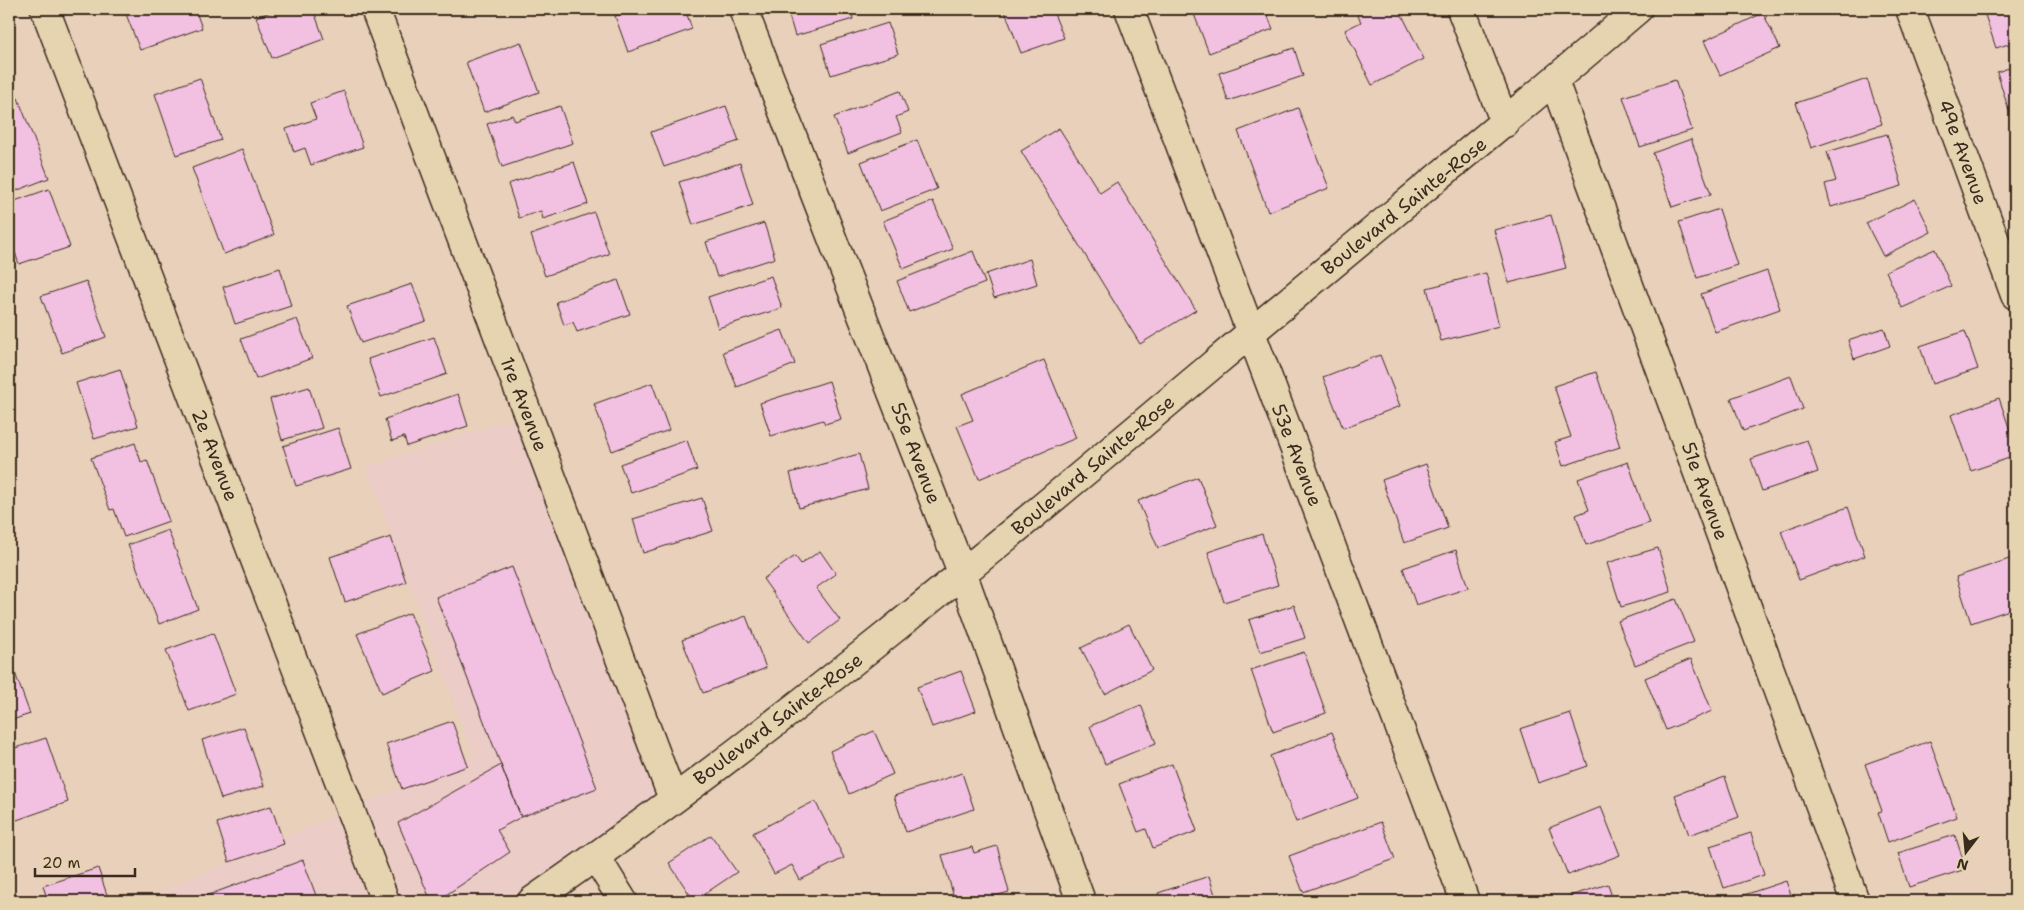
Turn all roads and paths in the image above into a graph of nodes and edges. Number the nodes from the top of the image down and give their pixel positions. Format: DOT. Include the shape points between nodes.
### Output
graph roads {
  1 [pos="45,9"];
  2 [pos="375,9"];
  3 [pos="743,9"];
  4 [pos="1129,9"];
  5 [pos="1461,9"];
  6 [pos="1638,9"];
  7 [pos="1910,9"];
  8 [pos="1554,81"];
  9 [pos="1505,123"];
  10 [pos="2010,264"];
  11 [pos="2015,295"];
  12 [pos="1251,332"];
  13 [pos="963,575"];
  14 [pos="673,799"];
  15 [pos="596,857"];
  16 [pos="385,901"];
  17 [pos="532,901"];
  18 [pos="623,901"];
  19 [pos="1081,901"];
  20 [pos="1465,901"];
  21 [pos="1855,901"];
  1 -- 16 [label="street, 2e Avenue"];
  2 -- 14 [label="street, 1re Avenue"];
  3 -- 13 [label="street, 55e Avenue"];
  4 -- 12 [label="street, 53e Avenue"];
  5 -- 9 [label="street"];
  6 -- 8 [label="street, Boulevard Sainte-Rose"];
  7 -- 10 [label="street, 49e Avenue"];
  8 -- 9 [label="street, Boulevard Sainte-Rose"];
  8 -- 21 [label="street, 51e Avenue"];
  9 -- 12 [label="street, Boulevard Sainte-Rose"];
  10 -- 11 [label="street, 49e Avenue"];
  12 -- 13 [label="street, Boulevard Sainte-Rose"];
  12 -- 20 [label="street, 53e Avenue"];
  13 -- 14 [label="street, Boulevard Sainte-Rose" via="810,697"];
  13 -- 19 [label="street, 55e Avenue"];
  14 -- 15 [label="street, Boulevard Sainte-Rose"];
  15 -- 17 [label="street, Boulevard Sainte-Rose"];
  15 -- 18 [label="street"];
}
